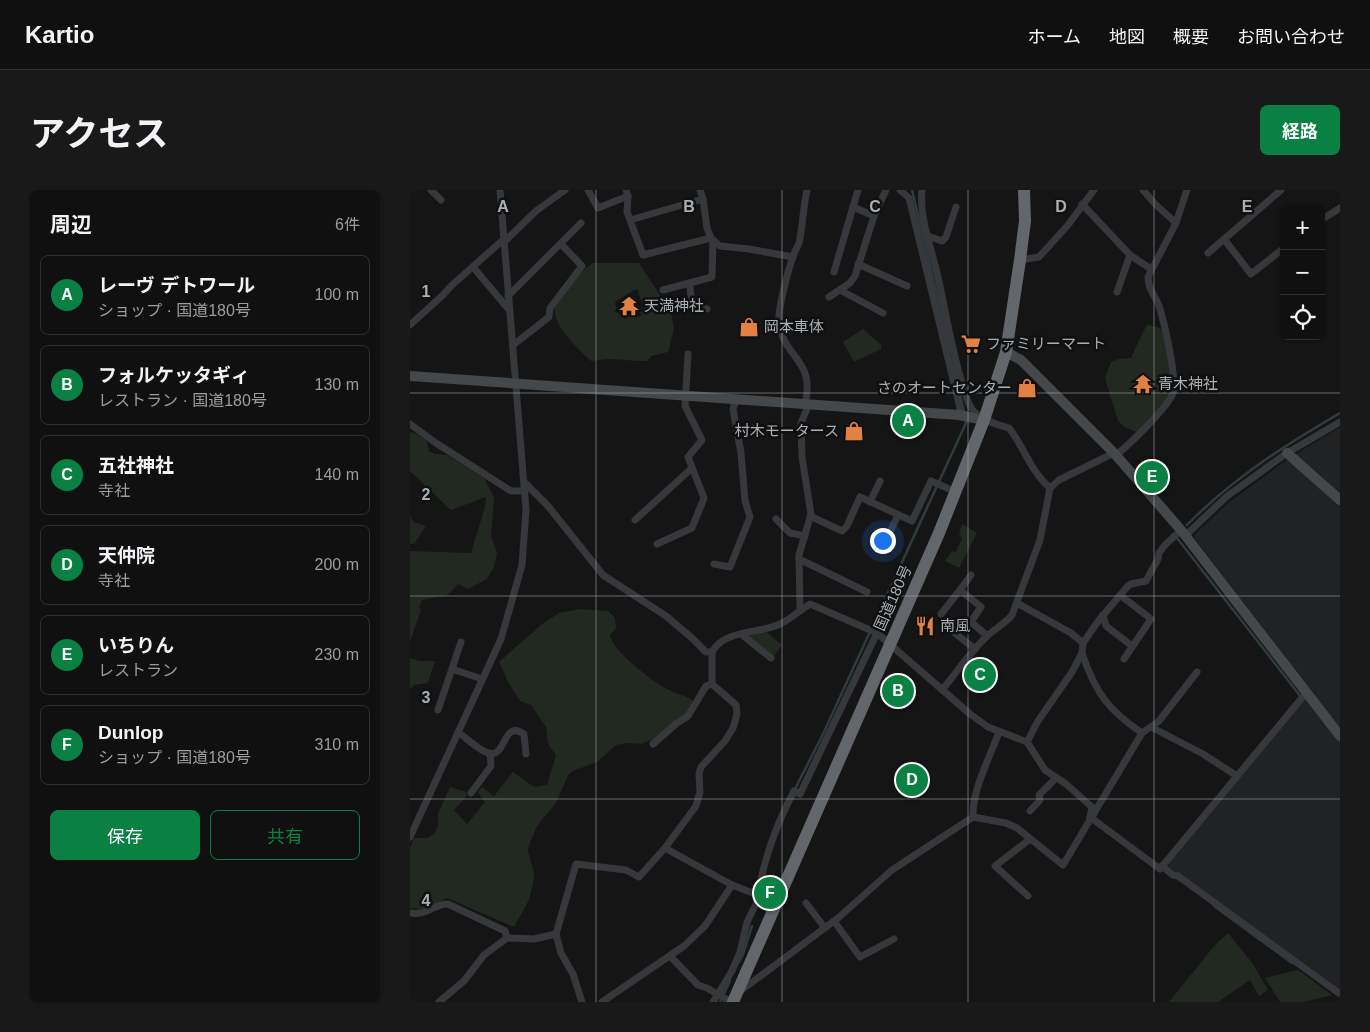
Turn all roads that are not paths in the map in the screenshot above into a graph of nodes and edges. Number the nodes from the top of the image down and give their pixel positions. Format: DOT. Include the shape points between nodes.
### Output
graph roads {
  1 [pos="431,190"];
  2 [pos="500,190"];
  3 [pos="565,190"];
  4 [pos="588,190"];
  5 [pos="700,190"];
  6 [pos="806,190"];
  7 [pos="858,190"];
  8 [pos="886,190"];
  9 [pos="900,190"];
  10 [pos="922,190"];
  11 [pos="1024,190"];
  12 [pos="1094,190"];
  13 [pos="1143,190"];
  14 [pos="1187,190"];
  15 [pos="1281,190"];
  16 [pos="627,193"];
  17 [pos="703,198"];
  18 [pos="441,200"];
  19 [pos="1082,204"];
  20 [pos="853,207"];
  21 [pos="956,207"];
  22 [pos="1340,208"];
  23 [pos="874,216"];
  24 [pos="1325,217"];
  25 [pos="630,220"];
  26 [pos="581,223"];
  27 [pos="1176,223"];
  28 [pos="928,236"];
  29 [pos="1224,239"];
  30 [pos="504,240"];
  31 [pos="712,240"];
  32 [pos="561,244"];
  33 [pos="925,245"];
  34 [pos="1281,250"];
  35 [pos="1208,253"];
  36 [pos="1130,255"];
  37 [pos="793,258"];
  38 [pos="1020,260"];
  39 [pos="858,264"];
  40 [pos="473,267"];
  41 [pos="1151,269"];
  42 [pos="834,272"];
  43 [pos="690,283"];
  44 [pos="907,286"];
  45 [pos="663,290"];
  46 [pos="840,290"];
  47 [pos="1117,292"];
  48 [pos="508,296"];
  49 [pos="829,297"];
  50 [pos="707,309"];
  51 [pos="510,311"];
  52 [pos="883,313"];
  53 [pos="943,321"];
  54 [pos="410,325"];
  55 [pos="512,344"];
  56 [pos="1006,352"];
  57 [pos="688,354"];
  58 [pos="410,376"];
  59 [pos="516,384"];
  60 [pos="685,396"];
  61 [pos="736,400"];
  62 [pos="807,404"];
  63 [pos="964,416"];
  64 [pos="984,420"];
  65 [pos="1340,422"];
  66 [pos="410,424"];
  67 [pos="1287,453"];
  68 [pos="1115,454"];
  69 [pos="692,468"];
  70 [pos="880,481"];
  71 [pos="524,482"];
  72 [pos="1050,488"];
  73 [pos="525,491"];
  74 [pos="956,492"];
  75 [pos="1340,500"];
  76 [pos="870,502"];
  77 [pos="898,515"];
  78 [pos="810,516"];
  79 [pos="776,519"];
  80 [pos="635,520"];
  81 [pos="1183,533"];
  82 [pos="805,536"];
  83 [pos="888,536"];
  84 [pos="657,544"];
  85 [pos="798,559"];
  86 [pos="714,564"];
  87 [pos="971,575"];
  88 [pos="960,590"];
  89 [pos="867,592"];
  90 [pos="1120,595"];
  91 [pos="1017,602"];
  92 [pos="800,611"];
  93 [pos="941,614"];
  94 [pos="1103,615"];
  95 [pos="951,630"];
  96 [pos="877,633"];
  97 [pos="741,634"];
  98 [pos="986,637"];
  99 [pos="461,642"];
  100 [pos="1083,643"];
  101 [pos="891,644"];
  102 [pos="1132,646"];
  103 [pos="975,649"];
  104 [pos="712,652"];
  105 [pos="1082,653"];
  106 [pos="771,658"];
  107 [pos="1124,659"];
  108 [pos="452,669"];
  109 [pos="1197,672"];
  110 [pos="482,680"];
  111 [pos="712,684"];
  112 [pos="942,690"];
  113 [pos="1306,693"];
  114 [pos="438,710"];
  115 [pos="1151,727"];
  116 [pos="458,732"];
  117 [pos="999,732"];
  118 [pos="1142,733"];
  119 [pos="1340,736"];
  120 [pos="1026,742"];
  121 [pos="653,744"];
  122 [pos="490,753"];
  123 [pos="526,754"];
  124 [pos="1235,775"];
  125 [pos="1056,778"];
  126 [pos="471,793"];
  127 [pos="1030,811"];
  128 [pos="973,817"];
  129 [pos="1090,817"];
  130 [pos="410,837"];
  131 [pos="1030,838"];
  132 [pos="665,848"];
  133 [pos="1162,866"];
  134 [pos="732,885"];
  135 [pos="1028,896"];
  136 [pos="758,898"];
  137 [pos="806,903"];
  138 [pos="772,911"];
  139 [pos="410,913"];
  140 [pos="834,921"];
  141 [pos="825,928"];
  142 [pos="556,934"];
  143 [pos="507,938"];
  144 [pos="894,939"];
  145 [pos="670,956"];
  146 [pos="1340,994"];
  147 [pos="727,998"];
  148 [pos="439,1002"];
  149 [pos="582,1002"];
  150 [pos="602,1002"];
  151 [pos="713,1002"];
  1 -- 18 [label="street"];
  2 -- 30 [label="street"];
  3 -- 30 [label="street"];
  4 -- 16 [label="street" via="598,208"];
  5 -- 17 [label="street"];
  6 -- 37 [label="street"];
  7 -- 20 [label="street"];
  8 -- 23 [label="street"];
  9 -- 33 [label="street" via="909,198"];
  10 -- 28 [label="street"];
  11 -- 38 [label="highway, 国道180号" via="1025,221"];
  12 -- 19 [label="street"];
  13 -- 27 [label="street"];
  14 -- 27 [label="street"];
  15 -- 29 [label="street"];
  16 -- 25 [label="street"];
  17 -- 25 [label="street"];
  17 -- 31 [label="street"];
  19 -- 36 [label="street"];
  19 -- 38 [label="street" via="1039,257"];
  20 -- 23 [label="street"];
  20 -- 42 [label="street"];
  21 -- 28 [label="street" via="946,237 942,241"];
  22 -- 24 [label="street"];
  23 -- 39 [label="street"];
  25 -- 31 [label="street" via="643,255"];
  26 -- 32 [label="street"];
  27 -- 41 [label="street"];
  28 -- 33 [label="street"];
  29 -- 34 [label="street" via="1251,274"];
  29 -- 35 [label="street"];
  30 -- 40 [label="street"];
  30 -- 48 [label="street"];
  31 -- 37 [label="street" via="720,246"];
  31 -- 43 [label="street" via="712,276"];
  32 -- 48 [label="street"];
  32 -- 55 [label="street" via="582,266 550,308 549,317"];
  33 -- 53 [label="street"];
  36 -- 41 [label="street"];
  36 -- 47 [label="street"];
  37 -- 62 [label="street" via="779,324 785,341 805,369"];
  38 -- 56 [label="highway, 国道180号"];
  39 -- 44 [label="street"];
  39 -- 46 [label="street" via="855,276"];
  40 -- 51 [label="street"];
  40 -- 54 [label="street"];
  41 -- 68 [label="street" via="1148,285 1160,307 1174,377 1173,394 1127,446"];
  43 -- 45 [label="street"];
  43 -- 50 [label="street" via="690,297 698,306"];
  46 -- 49 [label="street"];
  46 -- 52 [label="street"];
  48 -- 51 [label="street"];
  51 -- 55 [label="street"];
  53 -- 63 [label="street"];
  53 -- 64 [label="street" via="967,397 972,409"];
  55 -- 59 [label="street"];
  56 -- 64 [label="highway, 国道180号"];
  56 -- 68 [label="street" via="1021,360"];
  57 -- 60 [label="street"];
  58 -- 59 [label="street"];
  59 -- 60 [label="street"];
  59 -- 71 [label="street"];
  60 -- 61 [label="street"];
  60 -- 69 [label="street" via="685,406 702,440 688,457"];
  61 -- 62 [label="street"];
  61 -- 86 [label="street" via="733,409 750,517 730,567"];
  62 -- 63 [label="street"];
  62 -- 78 [label="street" via="801,423"];
  63 -- 64 [label="street"];
  64 -- 72 [label="street" via="1009,428 1026,458"];
  64 -- 74 [label="highway, 国道180号"];
  65 -- 67 [label="street"];
  66 -- 73 [label="street" via="511,491"];
  67 -- 75 [label="street"];
  67 -- 81 [label="street" via="1226,496"];
  68 -- 72 [label="street" via="1059,480"];
  68 -- 81 [label="street"];
  69 -- 80 [label="street"];
  69 -- 84 [label="street" via="704,498 692,528"];
  70 -- 76 [label="street"];
  71 -- 73 [label="street"];
  71 -- 104 [label="street" via="548,506 603,575 666,616 706,652"];
  72 -- 91 [label="street" via="1040,540"];
  73 -- 110 [label="street" via="526,526 520,575 501,639"];
  74 -- 77 [label="street" via="931,481 912,521"];
  74 -- 101 [label="highway, 国道180号"];
  76 -- 77 [label="street"];
  76 -- 78 [label="street" via="860,497 842,531"];
  77 -- 83 [label="street"];
  78 -- 82 [label="street"];
  79 -- 82 [label="street" via="790,533"];
  81 -- 90 [label="street" via="1165,545 1146,581 1131,584"];
  81 -- 113 [label="street"];
  82 -- 85 [label="street"];
  85 -- 89 [label="street"];
  85 -- 92 [label="street"];
  87 -- 88 [label="street"];
  88 -- 93 [label="street"];
  88 -- 98 [label="street" via="982,607 971,622"];
  90 -- 94 [label="street"];
  90 -- 102 [label="street" via="1151,619"];
  91 -- 98 [label="street" via="1006,623"];
  91 -- 100 [label="street"];
  92 -- 96 [label="street" via="810,604"];
  92 -- 97 [label="street" via="780,624"];
  94 -- 100 [label="street"];
  94 -- 102 [label="street" via="1106,626"];
  95 -- 103 [label="street"];
  96 -- 101 [label="street"];
  96 -- 136 [label="street" via="800,794 794,791 784,810 766,857"];
  97 -- 104 [label="street" via="725,639"];
  97 -- 106 [label="street"];
  98 -- 103 [label="street"];
  99 -- 108 [label="street"];
  100 -- 105 [label="street"];
  101 -- 112 [label="street"];
  101 -- 138 [label="highway, 国道180号"];
  102 -- 107 [label="street"];
  103 -- 112 [label="street"];
  104 -- 111 [label="street"];
  105 -- 118 [label="street" via="1089,674 1103,698 1124,721"];
  105 -- 120 [label="street"];
  108 -- 110 [label="street"];
  108 -- 114 [label="street"];
  109 -- 115 [label="street"];
  110 -- 116 [label="street"];
  111 -- 121 [label="street" via="706,686 688,716"];
  111 -- 132 [label="street" via="736,705 735,721 730,734 701,766 698,802"];
  112 -- 117 [label="street" via="970,714"];
  113 -- 119 [label="street"];
  113 -- 124 [label="street"];
  115 -- 118 [label="street"];
  115 -- 124 [label="street"];
  116 -- 122 [label="street"];
  116 -- 130 [label="street"];
  117 -- 120 [label="street"];
  117 -- 128 [label="street" via="980,783"];
  118 -- 129 [label="street"];
  120 -- 125 [label="street" via="1044,770"];
  122 -- 123 [label="street" via="499,752 508,733 514,731 524,734"];
  122 -- 126 [label="street" via="491,766"];
  124 -- 133 [label="street"];
  125 -- 127 [label="street" via="1039,795 1040,800"];
  125 -- 129 [label="street" via="1092,807"];
  128 -- 131 [label="street" via="1006,823"];
  128 -- 140 [label="street" via="892,870"];
  129 -- 131 [label="street" via="1063,865"];
  129 -- 133 [label="street" via="1160,869"];
  131 -- 135 [label="street" via="995,866"];
  132 -- 134 [label="street"];
  132 -- 142 [label="street" via="639,877 626,870 576,864"];
  133 -- 146 [label="street"];
  134 -- 136 [label="street"];
  134 -- 145 [label="street" via="705,926"];
  136 -- 138 [label="street"];
  136 -- 147 [label="street" via="747,922"];
  137 -- 141 [label="street"];
  138 -- 147 [label="highway, 国道180号"];
  139 -- 143 [label="street" via="423,914 448,904 505,931"];
  140 -- 141 [label="street"];
  140 -- 144 [label="street" via="860,957"];
  141 -- 147 [label="street"];
  142 -- 143 [label="street" via="534,939"];
  142 -- 149 [label="street"];
  143 -- 148 [label="street" via="484,955 464,981"];
  145 -- 147 [label="street" via="698,985"];
  145 -- 150 [label="street"];
  147 -- 151 [label="street"];
}
